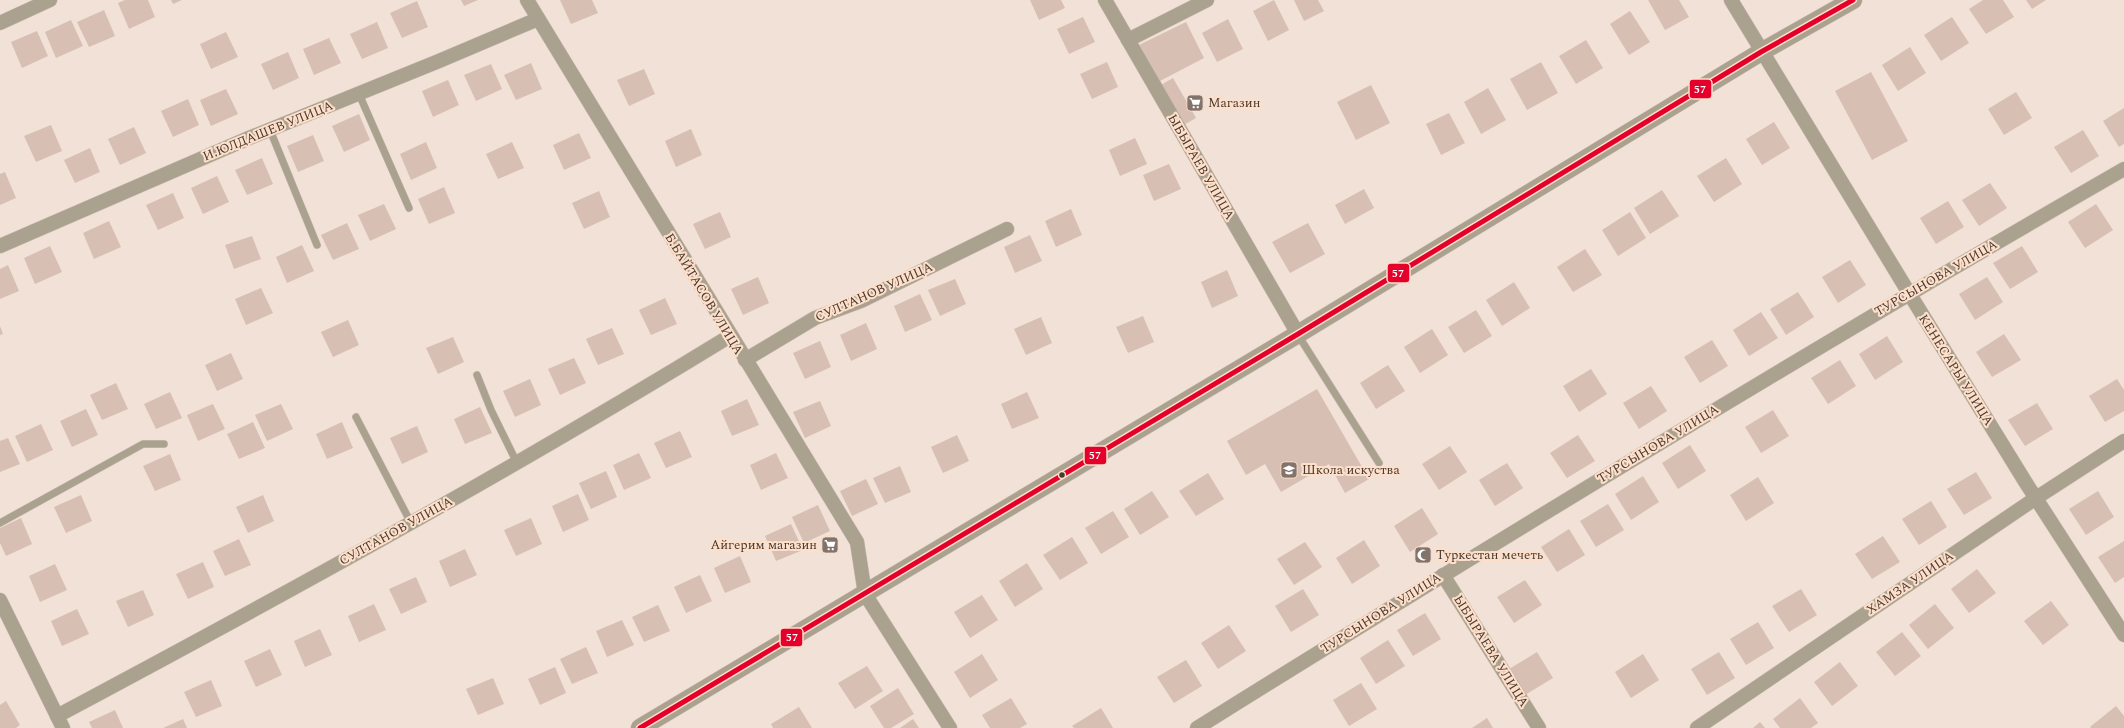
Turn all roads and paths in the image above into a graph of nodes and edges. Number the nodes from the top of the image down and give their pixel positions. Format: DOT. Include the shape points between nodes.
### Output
graph roads {
  1 [pos="50,0"];
  2 [pos="527,0"];
  3 [pos="1105,0"];
  4 [pos="1207,0"];
  5 [pos="1731,0"];
  6 [pos="1853,0"];
  7 [pos="538,19"];
  8 [pos="0,23"];
  9 [pos="1128,40"];
  10 [pos="1761,52"];
  11 [pos="359,94"];
  12 [pos="270,130"];
  13 [pos="2124,169"];
  14 [pos="408,208"];
  15 [pos="1007,229"];
  16 [pos="317,245"];
  17 [pos="0,246"];
  18 [pos="1909,293"];
  19 [pos="1298,334"];
  20 [pos="730,336"];
  21 [pos="745,360"];
  22 [pos="477,375"];
  23 [pos="356,417"];
  24 [pos="2124,440"];
  25 [pos="164,444"];
  26 [pos="517,463"];
  27 [pos="1379,464"];
  28 [pos="2036,498"];
  29 [pos="0,523"];
  30 [pos="411,523"];
  31 [pos="1443,574"];
  32 [pos="865,594"];
  33 [pos="0,600"];
  34 [pos="2124,635"];
  35 [pos="60,722"];
  36 [pos="640,728"];
  37 [pos="950,728"];
  38 [pos="1197,728"];
  39 [pos="1538,728"];
  40 [pos="1697,728"];
  1 -- 8 [label="street"];
  2 -- 7 [label="street, Б.БАЙТАСОВ УЛИЦА"];
  3 -- 9 [label="street, ЫБЫРАЕВ УЛИЦА"];
  4 -- 9 [label="street"];
  5 -- 10 [label="street, КЕНЕСАРЫ УЛИЦА"];
  6 -- 10 [label="street"];
  7 -- 11 [label="street, И.ЮЛДАШЕВ УЛИЦА"];
  7 -- 20 [label="street, Б.БАЙТАСОВ УЛИЦА"];
  9 -- 19 [label="street, ЫБЫРАЕВ УЛИЦА"];
  10 -- 18 [label="street, КЕНЕСАРЫ УЛИЦА"];
  10 -- 19 [label="street"];
  11 -- 12 [label="street, И.ЮЛДАШЕВ УЛИЦА"];
  11 -- 14 [label="lane"];
  12 -- 16 [label="lane"];
  12 -- 17 [label="street, И.ЮЛДАШЕВ УЛИЦА"];
  13 -- 18 [label="street, ТУРСЫНОВА УЛИЦА"];
  15 -- 21 [label="street, СУЛТАНОВ УЛИЦА" via="861,301 815,318"];
  18 -- 28 [label="street, КЕНЕСАРЫ УЛИЦА"];
  18 -- 31 [label="street, ТУРСЫНОВА УЛИЦА"];
  19 -- 27 [label="lane"];
  19 -- 32 [label="street"];
  20 -- 21 [label="street, Б.БАЙТАСОВ УЛИЦА"];
  20 -- 26 [label="street, СУЛТАНОВ УЛИЦА"];
  21 -- 32 [label="street, Б.БАЙТАСОВ УЛИЦА" via="857,542"];
  22 -- 26 [label="lane"];
  23 -- 30 [label="lane"];
  24 -- 28 [label="street, ХАМЗА УЛИЦА"];
  25 -- 29 [label="lane" via="143,444"];
  26 -- 30 [label="street, СУЛТАНОВ УЛИЦА"];
  28 -- 34 [label="street, КЕНЕСАРЫ УЛИЦА"];
  28 -- 40 [label="street, ХАМЗА УЛИЦА"];
  30 -- 35 [label="street, СУЛТАНОВ УЛИЦА"];
  31 -- 38 [label="street, ТУРСЫНОВА УЛИЦА"];
  31 -- 39 [label="street, ЫБЫРАЕВА УЛИЦА"];
  32 -- 36 [label="street"];
  32 -- 37 [label="street"];
  33 -- 35 [label="street"];
}
